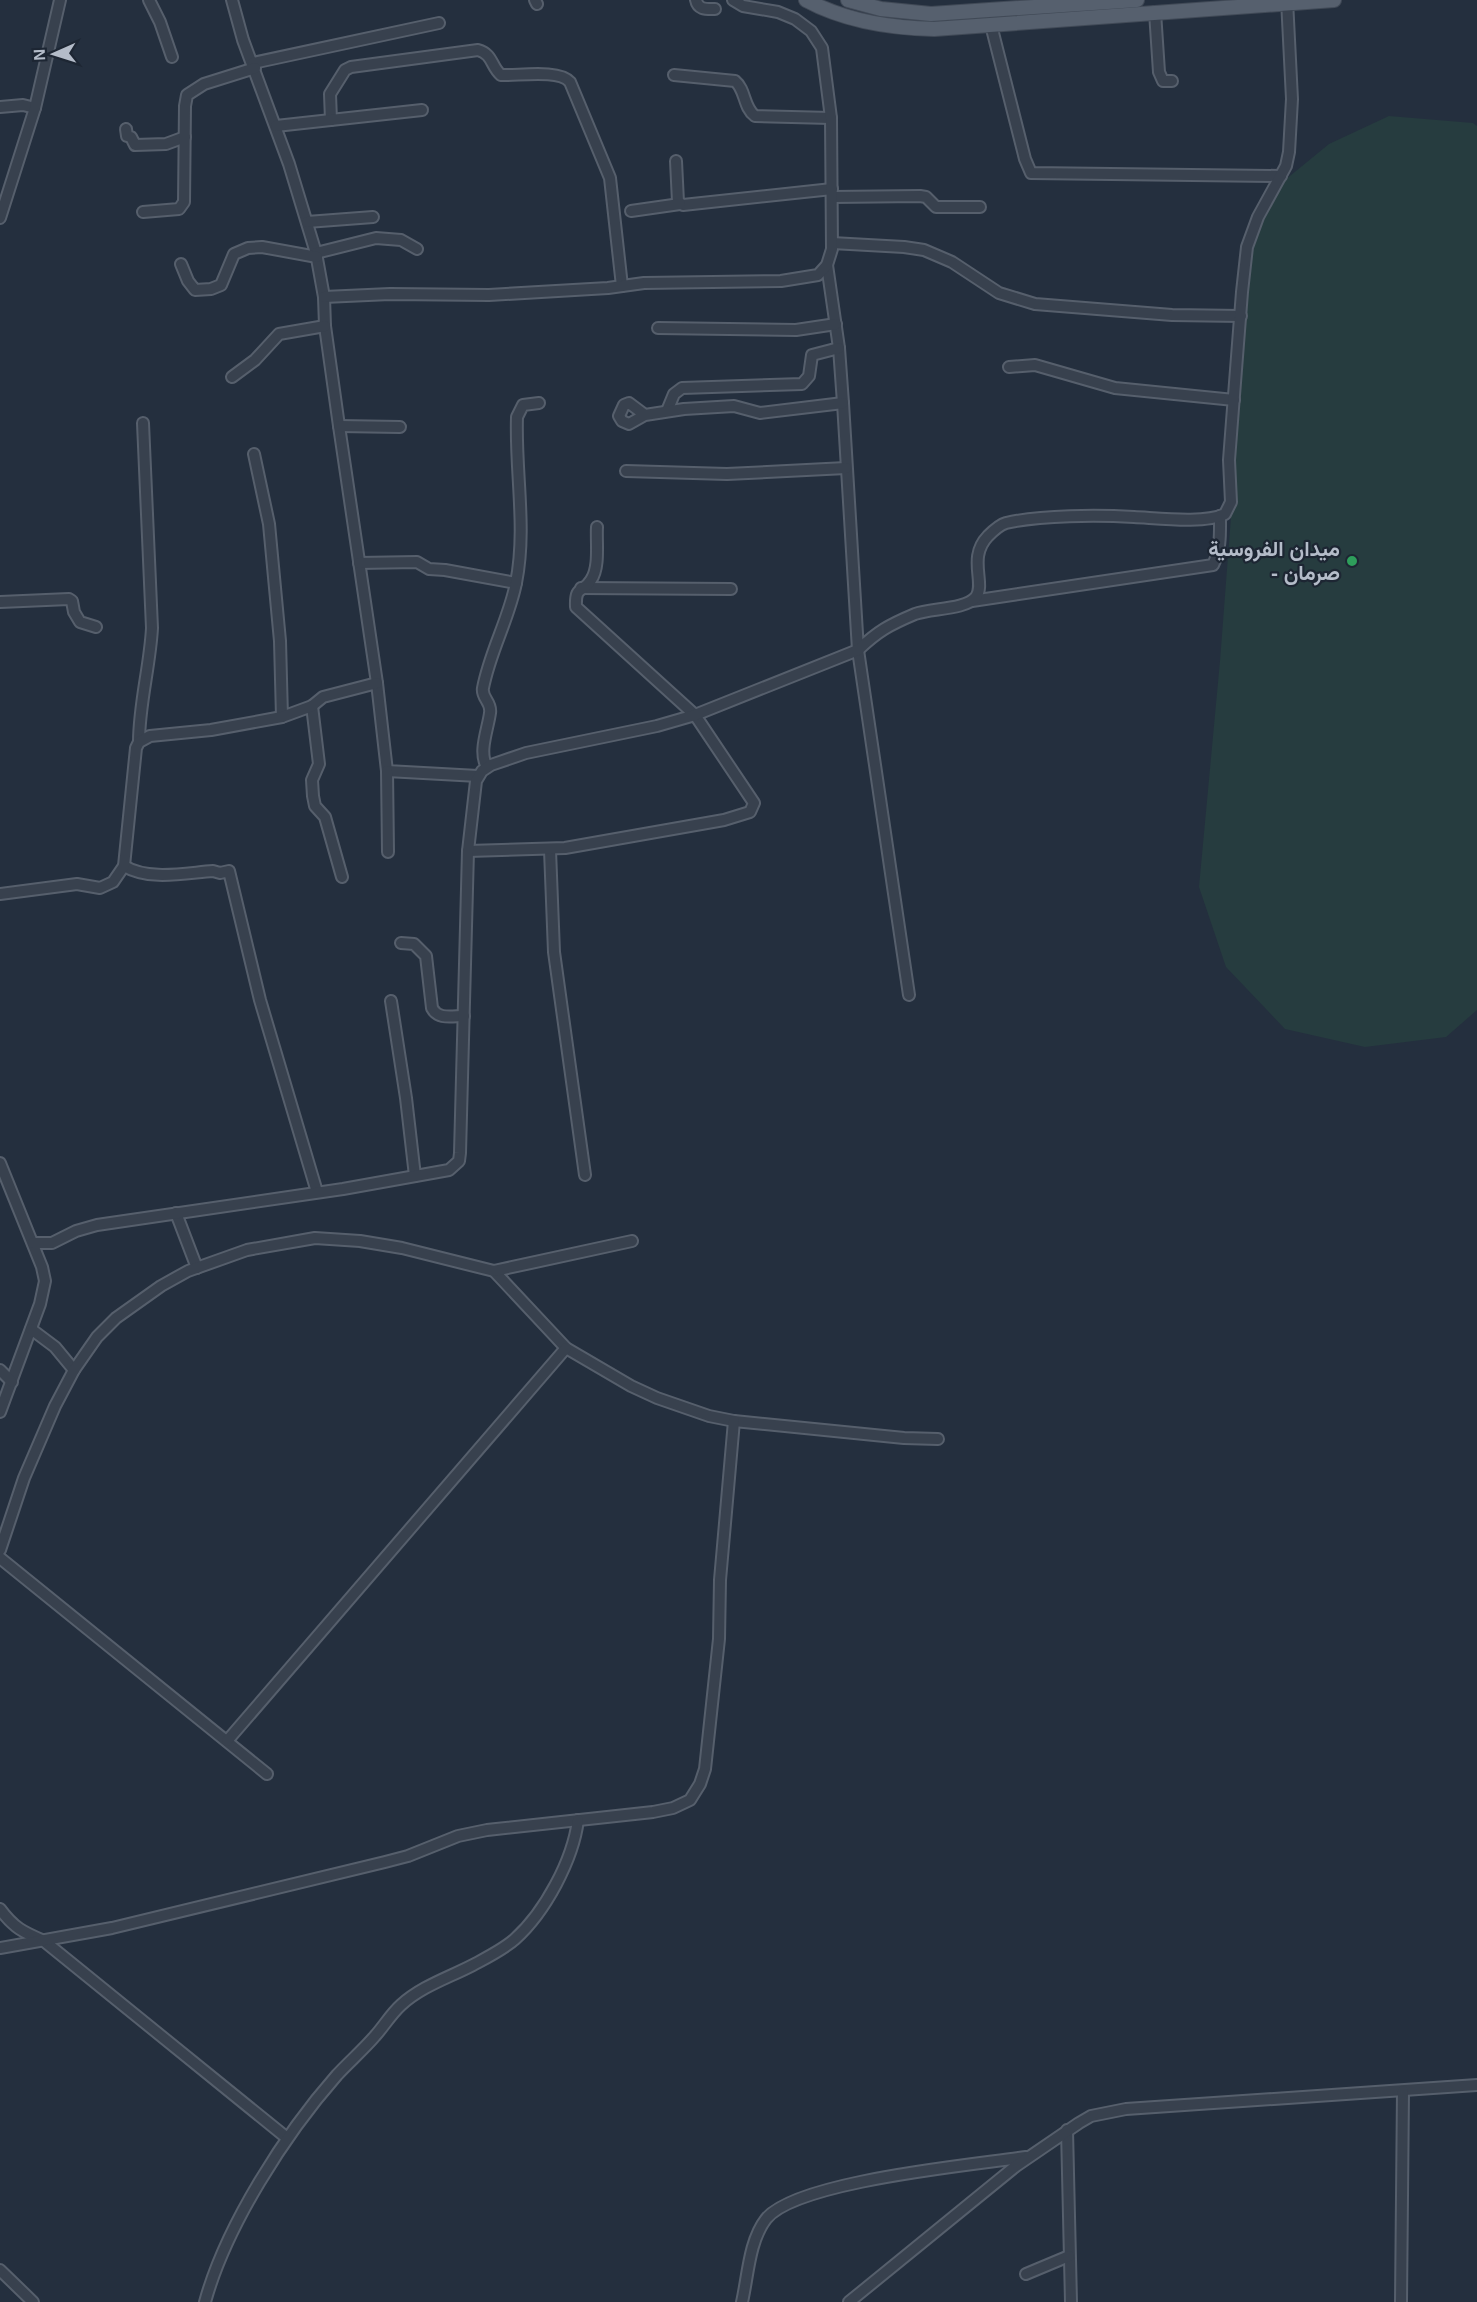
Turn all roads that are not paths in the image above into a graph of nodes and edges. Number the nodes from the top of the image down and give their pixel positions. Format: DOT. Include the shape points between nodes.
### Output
graph roads {
  1 [pos="60,0"];
  2 [pos="149,0"];
  3 [pos="232,0"];
  4 [pos="696,0"];
  5 [pos="733,0"];
  6 [pos="806,0"];
  7 [pos="848,0"];
  8 [pos="1137,0"];
  9 [pos="1334,0"];
  10 [pos="1287,2"];
  11 [pos="715,9"];
  12 [pos="1155,12"];
  13 [pos="439,23"];
  14 [pos="991,25"];
  15 [pos="172,57"];
  16 [pos="254,66"];
  17 [pos="674,75"];
  18 [pos="1172,81"];
  19 [pos="0,107"];
  20 [pos="35,108"];
  21 [pos="422,110"];
  22 [pos="831,118"];
  23 [pos="331,120"];
  24 [pos="276,126"];
  25 [pos="126,129"];
  26 [pos="185,137"];
  27 [pos="676,161"];
  28 [pos="1281,176"];
  29 [pos="832,193"];
  30 [pos="680,204"];
  31 [pos="980,207"];
  32 [pos="631,211"];
  33 [pos="143,212"];
  34 [pos="374,217"];
  35 [pos="0,218"];
  36 [pos="307,222"];
  37 [pos="832,243"];
  38 [pos="417,249"];
  39 [pos="316,255"];
  40 [pos="181,264"];
  41 [pos="828,265"];
  42 [pos="622,286"];
  43 [pos="324,297"];
  44 [pos="1241,316"];
  45 [pos="836,324"];
  46 [pos="325,326"];
  47 [pos="658,328"];
  48 [pos="839,348"];
  49 [pos="1009,367"];
  50 [pos="232,377"];
  51 [pos="1234,400"];
  52 [pos="539,403"];
  53 [pos="843,403"];
  54 [pos="667,411"];
  55 [pos="645,415"];
  56 [pos="143,423"];
  57 [pos="339,426"];
  58 [pos="400,427"];
  59 [pos="254,454"];
  60 [pos="846,468"];
  61 [pos="626,471"];
  62 [pos="1220,516"];
  63 [pos="597,527"];
  64 [pos="359,563"];
  65 [pos="516,583"];
  66 [pos="580,588"];
  67 [pos="731,590"];
  68 [pos="972,600"];
  69 [pos="0,602"];
  70 [pos="96,627"];
  71 [pos="858,650"];
  72 [pos="377,683"];
  73 [pos="312,706"];
  74 [pos="695,715"];
  75 [pos="282,717"];
  76 [pos="140,742"];
  77 [pos="487,767"];
  78 [pos="387,771"];
  79 [pos="478,776"];
  80 [pos="550,850"];
  81 [pos="468,851"];
  82 [pos="388,852"];
  83 [pos="124,866"];
  84 [pos="342,877"];
  85 [pos="0,894"];
  86 [pos="401,943"];
  87 [pos="909,995"];
  88 [pos="391,1001"];
  89 [pos="464,1016"];
  90 [pos="0,1163"];
  91 [pos="585,1175"];
  92 [pos="415,1176"];
  93 [pos="317,1192"];
  94 [pos="176,1213"];
  95 [pos="632,1241"];
  96 [pos="33,1244"];
  97 [pos="197,1268"];
  98 [pos="494,1271"];
  99 [pos="31,1329"];
  100 [pos="566,1348"];
  101 [pos="0,1370"];
  102 [pos="74,1370"];
  103 [pos="12,1382"];
  104 [pos="2,1399"];
  105 [pos="0,1412"];
  106 [pos="734,1421"];
  107 [pos="938,1439"];
  108 [pos="0,1550"];
  109 [pos="0,1558"];
  110 [pos="227,1741"];
  111 [pos="267,1774"];
  112 [pos="578,1820"];
  113 [pos="0,1909"];
  114 [pos="44,1941"];
  115 [pos="0,1948"];
  116 [pos="1477,2085"];
  117 [pos="1402,2091"];
  118 [pos="1067,2130"];
  119 [pos="287,2138"];
  120 [pos="1029,2156"];
  121 [pos="1069,2256"];
  122 [pos="0,2270"];
  123 [pos="1026,2274"];
  124 [pos="33,2302"];
  125 [pos="205,2302"];
  126 [pos="742,2302"];
  127 [pos="849,2302"];
  128 [pos="1071,2302"];
  129 [pos="1401,2302"];
  1 -- 20 [label="street"];
  2 -- 15 [label="street"];
  3 -- 16 [label="street"];
  4 -- 11 [label="street" via="703,9"];
  5 -- 22 [label="street" via="743,6 786,15 811,31 824,57"];
  6 -- 14 [label="main road" via="838,13 895,27"];
  7 -- 8 [label="main road" via="881,9 931,14"];
  9 -- 10 [label="main road"];
  10 -- 12 [label="main road"];
  10 -- 28 [label="street" via="1292,99 1288,152"];
  12 -- 14 [label="main road"];
  12 -- 18 [label="street" via="1159,72 1163,81"];
  13 -- 16 [label="street"];
  14 -- 28 [label="street" via="1031,172"];
  16 -- 24 [label="street"];
  16 -- 26 [label="street" via="192,90 185,106"];
  17 -- 22 [label="street" via="735,81 749,110 760,117"];
  19 -- 20 [label="street"];
  20 -- 35 [label="street"];
  21 -- 23 [label="street"];
  22 -- 29 [label="street"];
  23 -- 24 [label="street"];
  23 -- 42 [label="street" via="328,99 345,70 351,67 478,50 489,56 501,75 564,77 570,82 610,178"];
  24 -- 36 [label="street"];
  25 -- 26 [label="street" via="135,145 166,144"];
  26 -- 33 [label="street" via="182,206 169,212"];
  27 -- 30 [label="street"];
  28 -- 44 [label="street" via="1258,217 1247,247"];
  29 -- 30 [label="street"];
  29 -- 31 [label="street" via="920,196 936,207"];
  29 -- 37 [label="street"];
  30 -- 32 [label="street"];
  34 -- 36 [label="street"];
  36 -- 39 [label="street"];
  37 -- 41 [label="street"];
  37 -- 44 [label="street" via="924,250 952,262 999,293 1035,304 1172,315"];
  38 -- 39 [label="street" via="401,240 376,238"];
  39 -- 40 [label="street" via="248,248 234,254 221,285 211,289 195,290"];
  39 -- 43 [label="street"];
  41 -- 42 [label="street" via="818,275 781,282 644,282"];
  41 -- 45 [label="street"];
  42 -- 43 [label="street" via="489,295"];
  43 -- 46 [label="street"];
  44 -- 51 [label="street"];
  45 -- 47 [label="street" via="796,330"];
  45 -- 48 [label="street"];
  46 -- 50 [label="street" via="279,334"];
  46 -- 57 [label="street"];
  48 -- 53 [label="street"];
  48 -- 54 [label="street" via="812,355 808,376 802,384 681,388"];
  49 -- 51 [label="street" via="1035,365 1115,388"];
  51 -- 62 [label="street" via="1231,502 1228,511"];
  52 -- 65 [label="street" via="523,405 517,417 520,514"];
  53 -- 54 [label="street" via="759,413 734,406"];
  53 -- 60 [label="street"];
  54 -- 55 [label="street"];
  56 -- 76 [label="street" via="152,628"];
  57 -- 58 [label="street"];
  57 -- 64 [label="street"];
  59 -- 75 [label="street" via="269,524 280,641"];
  60 -- 61 [label="street" via="718,474"];
  60 -- 71 [label="street"];
  62 -- 68 [label="street" via="1220,543 1213,565"];
  62 -- 68 [label="street" via="1081,517 1004,524 979,549 979,591"];
  63 -- 66 [label="street" via="595,569 591,580"];
  64 -- 65 [label="street" via="417,562 429,569"];
  64 -- 72 [label="street"];
  65 -- 77 [label="street" via="483,691 491,708 483,757"];
  66 -- 67 [label="street"];
  66 -- 74 [label="street" via="576,608"];
  68 -- 71 [label="street" via="917,614 879,630"];
  69 -- 70 [label="street" via="69,599 80,622"];
  71 -- 74 [label="street"];
  71 -- 87 [label="street"];
  72 -- 73 [label="street" via="323,697"];
  72 -- 78 [label="street"];
  73 -- 75 [label="street"];
  73 -- 84 [label="street" via="319,764 312,780 313,796 315,806 325,817"];
  74 -- 77 [label="street" via="526,753"];
  74 -- 80 [label="street" via="754,803 753,810 724,820"];
  75 -- 76 [label="street" via="150,736"];
  76 -- 83 [label="street" via="136,748"];
  77 -- 79 [label="street"];
  78 -- 79 [label="street"];
  78 -- 82 [label="street"];
  79 -- 81 [label="street"];
  80 -- 81 [label="street"];
  80 -- 91 [label="street" via="554,952"];
  81 -- 89 [label="street"];
  83 -- 85 [label="street" via="113,882 100,888 77,884"];
  83 -- 93 [label="street" via="160,875 229,871 260,1000"];
  86 -- 89 [label="street" via="414,944 426,956 435,1014"];
  88 -- 92 [label="street"];
  89 -- 92 [label="street" via="460,1157 449,1170"];
  90 -- 96 [label="street"];
  92 -- 93 [label="street"];
  93 -- 94 [label="street"];
  94 -- 96 [label="street" via="97,1225 52,1243"];
  94 -- 97 [label="street"];
  95 -- 98 [label="street"];
  96 -- 99 [label="street" via="45,1281"];
  97 -- 98 [label="street" via="247,1250 315,1238 402,1248"];
  97 -- 102 [label="street" via="161,1286 116,1318"];
  98 -- 100 [label="street"];
  99 -- 102 [label="street" via="55,1347"];
  99 -- 103 [label="street"];
  100 -- 106 [label="street" via="657,1398"];
  100 -- 110 [label="street"];
  101 -- 103 [label="street"];
  102 -- 108 [label="street" via="24,1478"];
  103 -- 104 [label="street"];
  104 -- 105 [label="street"];
  106 -- 107 [label="street"];
  106 -- 112 [label="street" via="712,1715 700,1784 690,1800 673,1808"];
  109 -- 110 [label="street"];
  110 -- 111 [label="street"];
  112 -- 114 [label="street" via="458,1836 385,1862"];
  112 -- 119 [label="street" via="563,1871 528,1925 514,1940 419,1991 399,2007"];
  113 -- 114 [label="street" via="22,1932"];
  114 -- 115 [label="street"];
  114 -- 119 [label="street"];
  116 -- 117 [label="street"];
  117 -- 118 [label="street" via="1126,2109 1091,2116"];
  117 -- 129 [label="street"];
  118 -- 120 [label="street"];
  118 -- 121 [label="street"];
  119 -- 125 [label="street" via="238,2220"];
  120 -- 126 [label="street" via="845,2185 787,2203 774,2211 758,2233"];
  120 -- 127 [label="street"];
  121 -- 123 [label="street"];
  121 -- 128 [label="street"];
  122 -- 124 [label="street"];
}
